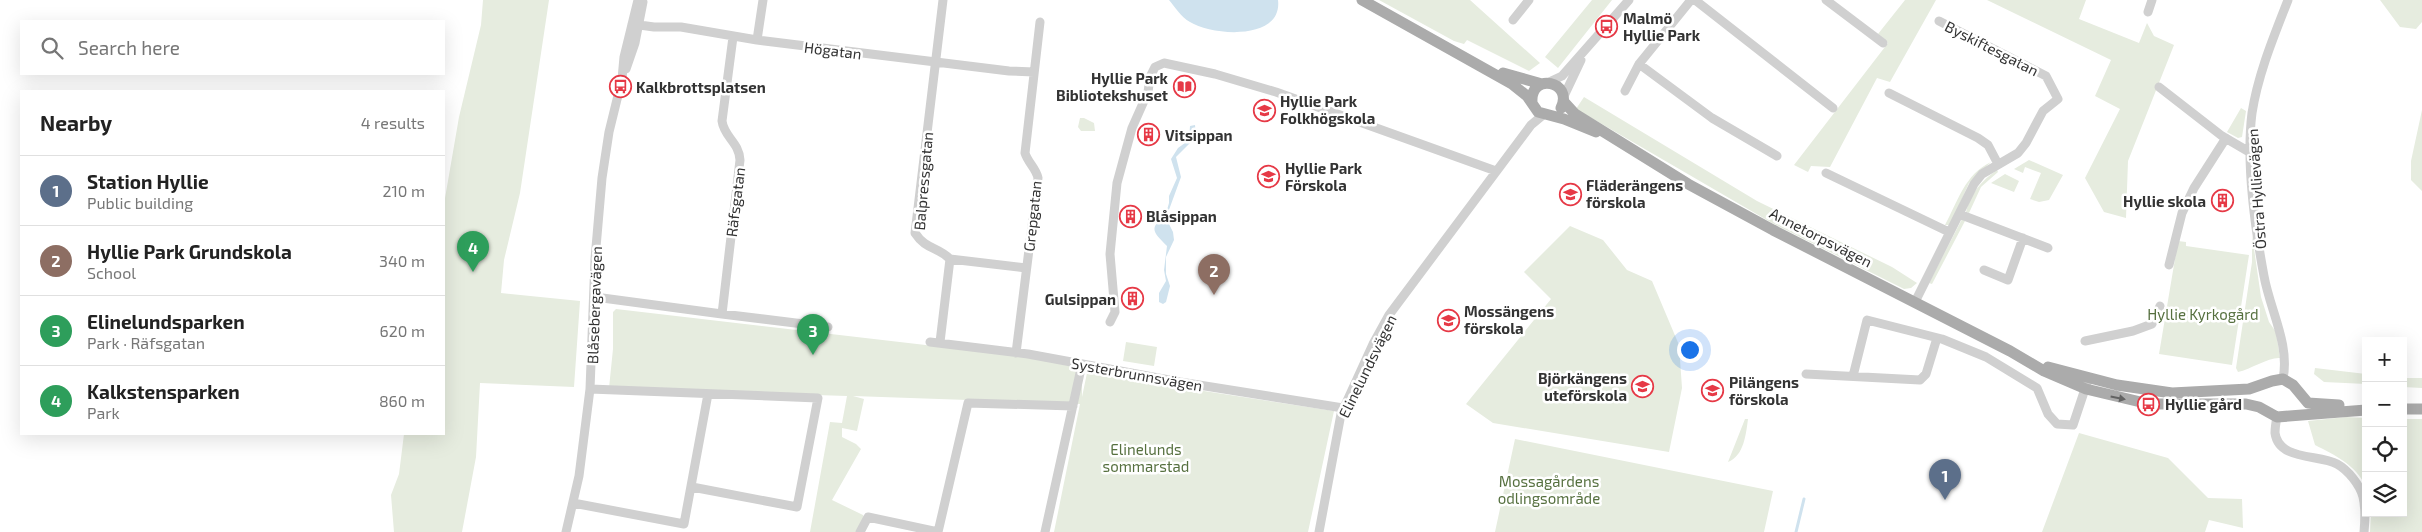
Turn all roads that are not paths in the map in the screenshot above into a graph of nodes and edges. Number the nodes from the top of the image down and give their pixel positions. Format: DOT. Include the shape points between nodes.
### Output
graph roads {
  1 [pos="638,0"];
  2 [pos="644,0"];
  3 [pos="763,0"];
  4 [pos="943,0"];
  5 [pos="1362,0"];
  6 [pos="1529,0"];
  7 [pos="1629,0"];
  8 [pos="1691,0"];
  9 [pos="1695,0"];
  10 [pos="1826,0"];
  11 [pos="2152,0"];
  12 [pos="2288,0"];
  13 [pos="2148,12"];
  14 [pos="1513,20"];
  15 [pos="1939,21"];
  16 [pos="1040,22"];
  17 [pos="636,24"];
  18 [pos="734,37"];
  19 [pos="757,40"];
  20 [pos="1883,44"];
  21 [pos="1585,51"];
  22 [pos="936,62"];
  23 [pos="1475,62"];
  24 [pos="1639,64"];
  25 [pos="1034,72"];
  26 [pos="1545,83"];
  27 [pos="2159,87"];
  28 [pos="1625,91"];
  29 [pos="1889,93"];
  30 [pos="1564,99"];
  31 [pos="1532,104"];
  32 [pos="1833,108"];
  33 [pos="1546,115"];
  34 [pos="1524,134"];
  35 [pos="2226,138"];
  36 [pos="1622,144"];
  37 [pos="2251,153"];
  38 [pos="1777,156"];
  39 [pos="1998,164"];
  40 [pos="1496,171"];
  41 [pos="1826,173"];
  42 [pos="1959,214"];
  43 [pos="1949,232"];
  44 [pos="2023,238"];
  45 [pos="2048,248"];
  46 [pos="950,259"];
  47 [pos="2169,265"];
  48 [pos="1026,268"];
  49 [pos="1984,270"];
  50 [pos="595,297"];
  51 [pos="1915,302"];
  52 [pos="2160,306"];
  53 [pos="722,314"];
  54 [pos="1110,322"];
  55 [pos="828,327"];
  56 [pos="1937,338"];
  57 [pos="2085,341"];
  58 [pos="930,342"];
  59 [pos="940,342"];
  60 [pos="1016,353"];
  61 [pos="1082,364"];
  62 [pos="1806,374"];
  63 [pos="1853,376"];
  64 [pos="2283,379"];
  65 [pos="2087,384"];
  66 [pos="2266,384"];
  67 [pos="590,389"];
  68 [pos="2297,390"];
  69 [pos="708,394"];
  70 [pos="1072,406"];
  71 [pos="1343,408"];
  72 [pos="2362,408"];
  73 [pos="2362,408"];
  74 [pos="2407,408"];
  75 [pos="2422,409"];
  76 [pos="2265,411"];
  77 [pos="2289,415"];
  78 [pos="2277,418"];
  79 [pos="692,487"];
  80 [pos="573,503"];
  81 [pos="687,528"];
  82 [pos="566,532"];
  83 [pos="860,532"];
  84 [pos="938,532"];
  85 [pos="1045,532"];
  86 [pos="1319,532"];
  87 [pos="2364,532"];
  1 -- 17 [label="street, Blåsebergavägen"];
  2 -- 17 [label="street, Blåsebergavägen"];
  3 -- 19 [label="street"];
  4 -- 22 [label="street, Balpressgatan"];
  5 -- 23 [label="main road"];
  6 -- 14 [label="street"];
  7 -- 21 [label="street"];
  8 -- 24 [label="street"];
  9 -- 32 [label="street"];
  10 -- 20 [label="street"];
  11 -- 13 [label="street"];
  12 -- 37 [label="street, Östra Hyllievägen" via="2257,87 2252,113"];
  15 -- 39 [label="street, Byskiftesgatan" via="2046,76 2054,87 2058,99 2043,111 2026,143 2018,153"];
  16 -- 25 [label="street, Grepgatan"];
  17 -- 18 [label="street, Högatan" via="654,28 681,26"];
  17 -- 50 [label="street, Blåsebergavägen" via="631,57 609,132 602,178"];
  18 -- 19 [label="street, Högatan"];
  18 -- 53 [label="street, Räfsgatan" via="722,121 723,129 739,150 740,160"];
  19 -- 22 [label="street, Högatan"];
  21 -- 26 [label="street" via="1562,76"];
  21 -- 30 [label="street"];
  22 -- 25 [label="street, Högatan"];
  22 -- 46 [label="street, Balpressgatan" via="915,233 923,244"];
  23 -- 26 [label="main road" via="1512,77"];
  23 -- 31 [label="main road" via="1524,92"];
  24 -- 28 [label="street"];
  24 -- 38 [label="street" via="1712,118"];
  25 -- 48 [label="street, Grepgatan" via="1025,153 1038,178"];
  26 -- 30 [label="main road" via="1558,86"];
  26 -- 31 [label="main road" via="1535,89"];
  27 -- 35 [label="street"];
  29 -- 39 [label="street" via="1978,138 1988,145"];
  30 -- 33 [label="main road" via="1559,111"];
  30 -- 36 [label="main road, Annetorpsvägen" via="1575,114"];
  31 -- 33 [label="main road"];
  31 -- 34 [label="street, Elinelundsvägen"];
  33 -- 34 [label="street, Elinelundsvägen"];
  33 -- 36 [label="main road, Annetorpsvägen" via="1564,119"];
  34 -- 40 [label="street, Elinelundsvägen"];
  35 -- 37 [label="street"];
  35 -- 47 [label="street" via="2182,213"];
  36 -- 51 [label="main road, Annetorpsvägen" via="1756,221"];
  37 -- 64 [label="street, Östra Hyllievägen" via="2259,251 2286,362"];
  39 -- 42 [label="street, Byskiftesgatan" via="1982,174 1974,184"];
  40 -- 54 [label="street" via="1276,92 1164,63 1155,67 1150,77 1148,92 1125,150 1117,183 1110,254 1115,312"];
  40 -- 71 [label="street, Elinelundsvägen" via="1389,315"];
  41 -- 43 [label="street"];
  42 -- 43 [label="street, Byskiftesgatan"];
  42 -- 44 [label="street"];
  43 -- 51 [label="street, Byskiftesgatan"];
  44 -- 45 [label="street"];
  44 -- 49 [label="street" via="2008,280"];
  46 -- 48 [label="street"];
  46 -- 59 [label="street"];
  48 -- 60 [label="street, Grepgatan"];
  50 -- 53 [label="street"];
  50 -- 67 [label="street, Blåsebergavägen"];
  51 -- 65 [label="main road, Annetorpsvägen" via="2044,371"];
  52 -- 57 [label="street" via="2152,324"];
  53 -- 55 [label="street"];
  56 -- 63 [label="street" via="1926,374 1920,380"];
  56 -- 63 [label="street" via="1867,320"];
  56 -- 65 [label="street" via="1986,357 2028,381 2037,388 2048,414 2057,424 2073,425"];
  58 -- 59 [label="street, Systerbrunnsvägen"];
  59 -- 60 [label="street, Systerbrunnsvägen"];
  60 -- 61 [label="street, Systerbrunnsvägen"];
  61 -- 70 [label="street"];
  61 -- 71 [label="street, Systerbrunnsvägen"];
  62 -- 63 [label="street"];
  64 -- 66 [label="main road, Annetorpsvägen"];
  64 -- 68 [label="main road"];
  65 -- 66 [label="main road, Annetorpsvägen" via="2172,393 2225,392"];
  65 -- 76 [label="main road, Annetorpsvägen, one-way" via="2149,404 2246,404"];
  66 -- 76 [label="main road" via="2260,399"];
  67 -- 69 [label="street"];
  67 -- 80 [label="street, Blåsebergavägen"];
  68 -- 72 [label="main road" via="2308,402"];
  68 -- 77 [label="main road" via="2298,405"];
  69 -- 79 [label="street"];
  69 -- 79 [label="street" via="818,398 797,507"];
  70 -- 84 [label="street" via="968,402"];
  70 -- 85 [label="street"];
  71 -- 86 [label="street, Elinelundsvägen"];
  73 -- 77 [label="main road"];
  74 -- 75 [label="main road"];
  76 -- 78 [label="main road, Annetorpsvägen"];
  77 -- 78 [label="main road"];
  78 -- 87 [label="street" via="2275,433 2287,451 2336,463 2356,483 2363,494"];
  79 -- 81 [label="street"];
  80 -- 81 [label="street"];
  80 -- 82 [label="street, Blåsebergavägen"];
  83 -- 84 [label="street" via="868,517"];
}
